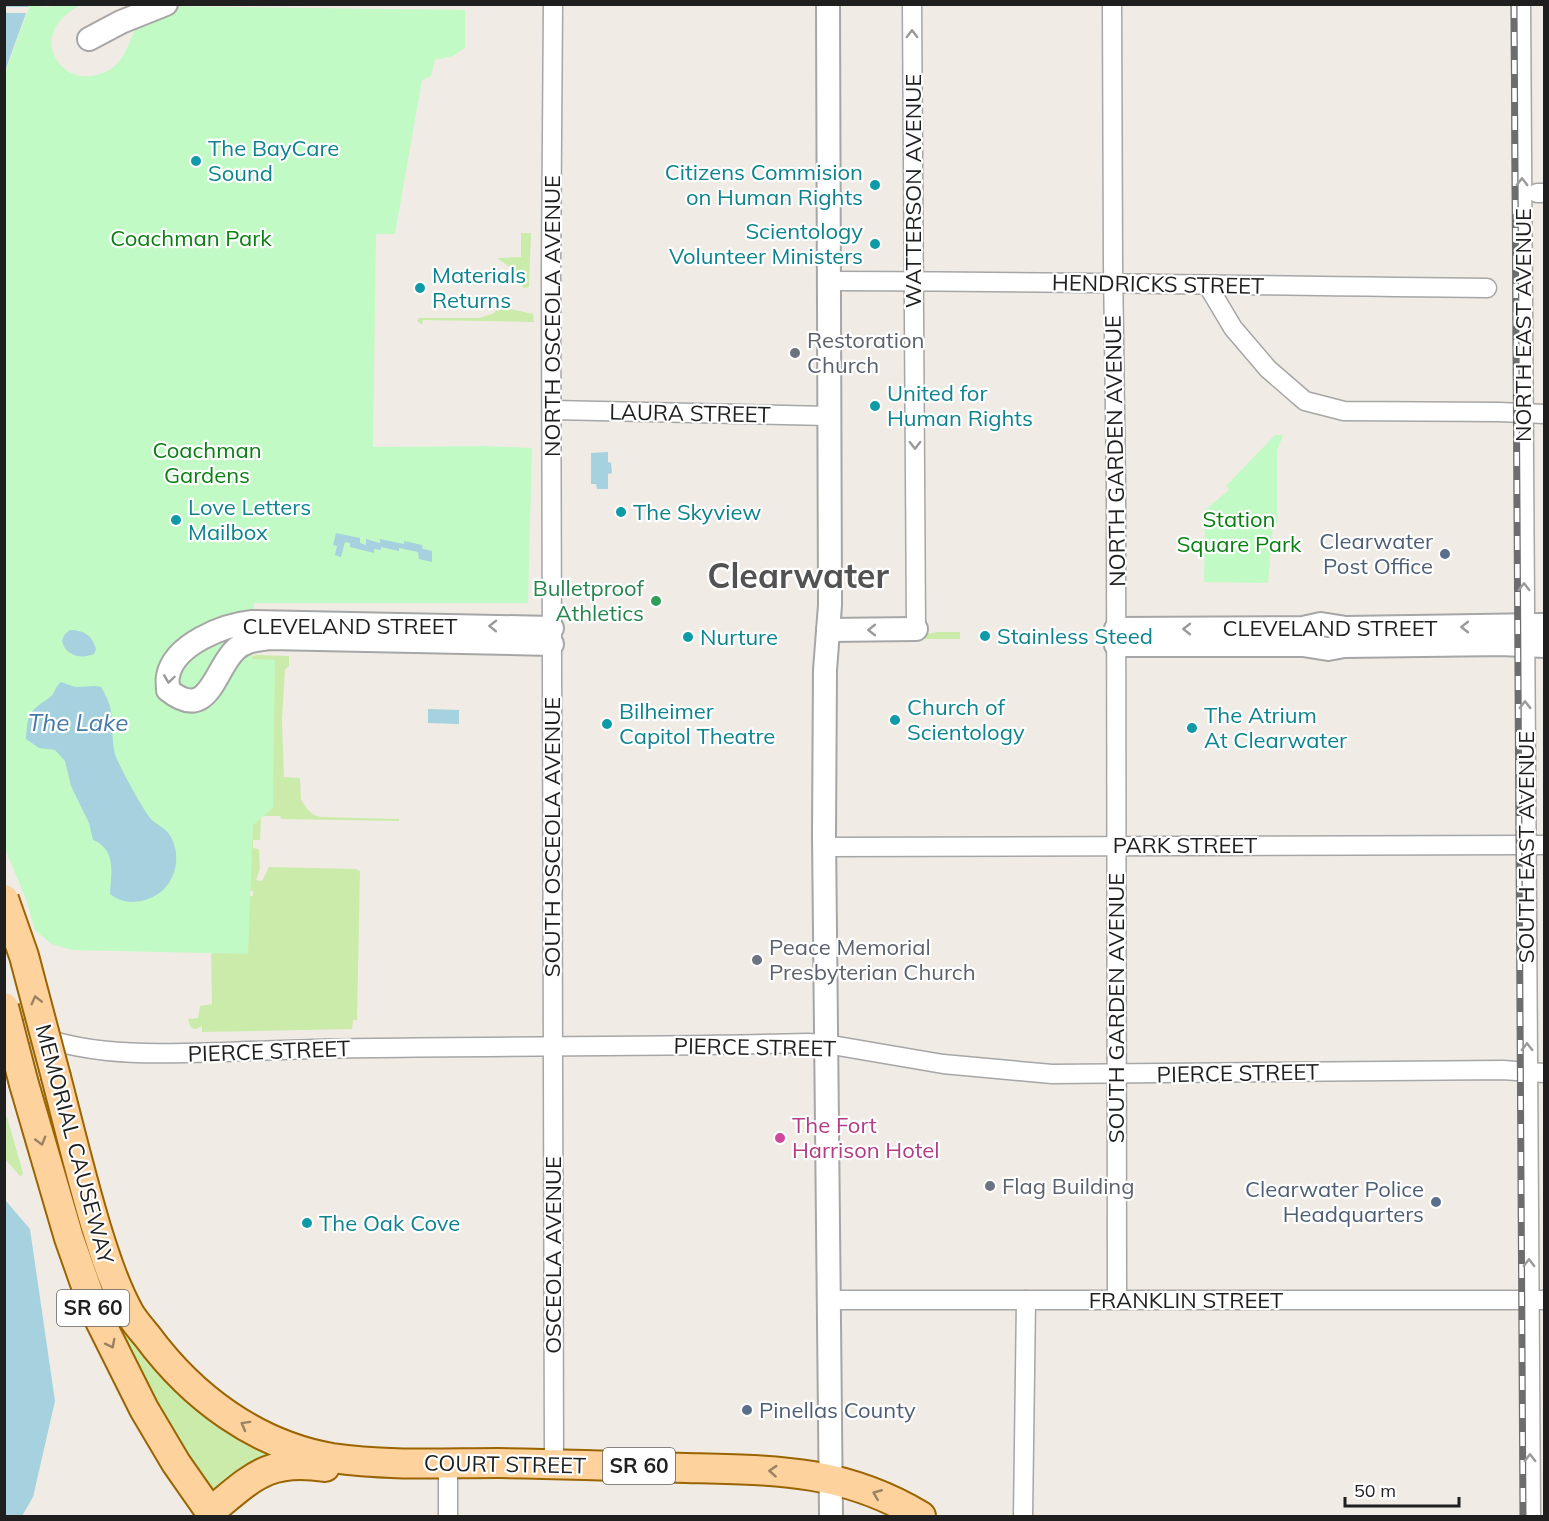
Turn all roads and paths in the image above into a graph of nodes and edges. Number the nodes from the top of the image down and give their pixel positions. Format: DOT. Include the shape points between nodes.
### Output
graph roads {
  1 [pos="166,4"];
  2 [pos="553,4"];
  3 [pos="828,4"];
  4 [pos="912,4"];
  5 [pos="1112,4"];
  6 [pos="1521,4"];
  7 [pos="90,39"];
  8 [pos="829,281"];
  9 [pos="914,281"];
  10 [pos="1113,282"];
  11 [pos="1208,286"];
  12 [pos="1487,288"];
  13 [pos="552,410"];
  14 [pos="1524,414"];
  15 [pos="1545,414"];
  16 [pos="829,416"];
  17 [pos="916,629"];
  18 [pos="205,636"];
  19 [pos="552,636"];
  20 [pos="1534,636"];
  21 [pos="1116,637"];
  22 [pos="827,638"];
  23 [pos="230,657"];
  24 [pos="1116,845"];
  25 [pos="1525,845"];
  26 [pos="1545,845"];
  27 [pos="825,847"];
  28 [pos="4,899"];
  29 [pos="4,1007"];
  30 [pos="4,1020"];
  31 [pos="826,1044"];
  32 [pos="553,1046"];
  33 [pos="1536,1073"];
  34 [pos="1116,1074"];
  35 [pos="828,1300"];
  36 [pos="1026,1300"];
  37 [pos="1117,1300"];
  38 [pos="1537,1300"];
  39 [pos="298,1449"];
  40 [pos="448,1463"];
  41 [pos="554,1464"];
  42 [pos="830,1478"];
  43 [pos="212,1514"];
  44 [pos="448,1516"];
  45 [pos="831,1516"];
  46 [pos="921,1516"];
  47 [pos="1023,1516"];
  48 [pos="1531,1516"];
  1 -- 7 [label="street"];
  2 -- 13 [label="street, NORTH OSCEOLA AVENUE"];
  3 -- 8 [label="street"];
  9 -- 4 [label="street, WATTERSON AVENUE, one-way"];
  5 -- 10 [label="street, NORTH GARDEN AVENUE"];
  14 -- 6 [label="street, NORTH EAST AVENUE, one-way"];
  8 -- 9 [label="street, HENDRICKS STREET"];
  8 -- 16 [label="street"];
  9 -- 10 [label="street, HENDRICKS STREET"];
  9 -- 17 [label="street, WATTERSON AVENUE, one-way"];
  10 -- 11 [label="street, HENDRICKS STREET"];
  10 -- 21 [label="street, NORTH GARDEN AVENUE"];
  11 -- 12 [label="street, HENDRICKS STREET"];
  11 -- 14 [label="street" via="1233,328 1268,369 1305,401 1344,411"];
  13 -- 16 [label="street, LAURA STREET"];
  13 -- 19 [label="street, NORTH OSCEOLA AVENUE"];
  14 -- 15 [label="street"];
  20 -- 14 [label="street, NORTH EAST AVENUE, one-way"];
  16 -- 22 [label="street"];
  17 -- 22 [label="street, one-way"];
  19 -- 18 [label="street, CLEVELAND STREET, one-way" via="252,622 234,624"];
  18 -- 23 [label="street"];
  18 -- 23 [label="street, CLEVELAND STREET, one-way" via="172,664 168,690 177,698 201,698 212,688"];
  19 -- 23 [label="street, CLEVELAND STREET" via="270,638 248,641"];
  19 -- 32 [label="street, SOUTH OSCEOLA AVENUE"];
  20 -- 21 [label="street, CLEVELAND STREET" via="1321,624"];
  25 -- 20 [label="street, SOUTH EAST AVENUE, one-way"];
  21 -- 24 [label="street, SOUTH GARDEN AVENUE"];
  22 -- 27 [label="street"];
  24 -- 25 [label="street, PARK STREET"];
  24 -- 27 [label="street, PARK STREET"];
  24 -- 34 [label="street, SOUTH GARDEN AVENUE"];
  25 -- 26 [label="street, PARK STREET"];
  33 -- 25 [label="street, SOUTH EAST AVENUE, one-way"];
  27 -- 31 [label="street"];
  39 -- 28 [label="main road, MEMORIAL CAUSEWAY / SR 60, one-way, bridge" via="267,1437 210,1403 159,1353 131,1315 105,1257 24,956"];
  29 -- 43 [label="main road, MEMORIAL CAUSEWAY / SR 60, one-way, bridge" via="93,1309 144,1409"];
  30 -- 32 [label="street, PIERCE STREET" via="23,1031 89,1049 155,1053"];
  31 -- 32 [label="street, PIERCE STREET"];
  31 -- 34 [label="street, PIERCE STREET" via="972,1068"];
  31 -- 35 [label="street"];
  32 -- 41 [label="street, OSCEOLA AVENUE"];
  33 -- 34 [label="street, PIERCE STREET" via="1503,1070"];
  38 -- 33 [label="street, SOUTH EAST AVENUE, one-way"];
  34 -- 37 [label="street, SOUTH GARDEN AVENUE"];
  35 -- 36 [label="street, FRANKLIN STREET"];
  35 -- 42 [label="street"];
  36 -- 37 [label="street, FRANKLIN STREET"];
  36 -- 47 [label="street"];
  37 -- 38 [label="street, FRANKLIN STREET"];
  48 -- 38 [label="street, SOUTH EAST AVENUE, one-way"];
  39 -- 40 [label="main road, COURT STREET / SR 60" via="363,1461"];
  40 -- 41 [label="main road, COURT STREET / SR 60"];
  40 -- 43 [label="main road" via="414,1473 281,1466 258,1473"];
  40 -- 44 [label="street"];
  42 -- 41 [label="main road, COURT STREET / SR 60, one-way" via="758,1470"];
  42 -- 45 [label="street"];
  46 -- 42 [label="main road, COURT STREET / SR 60, one-way" via="886,1497"];
}
